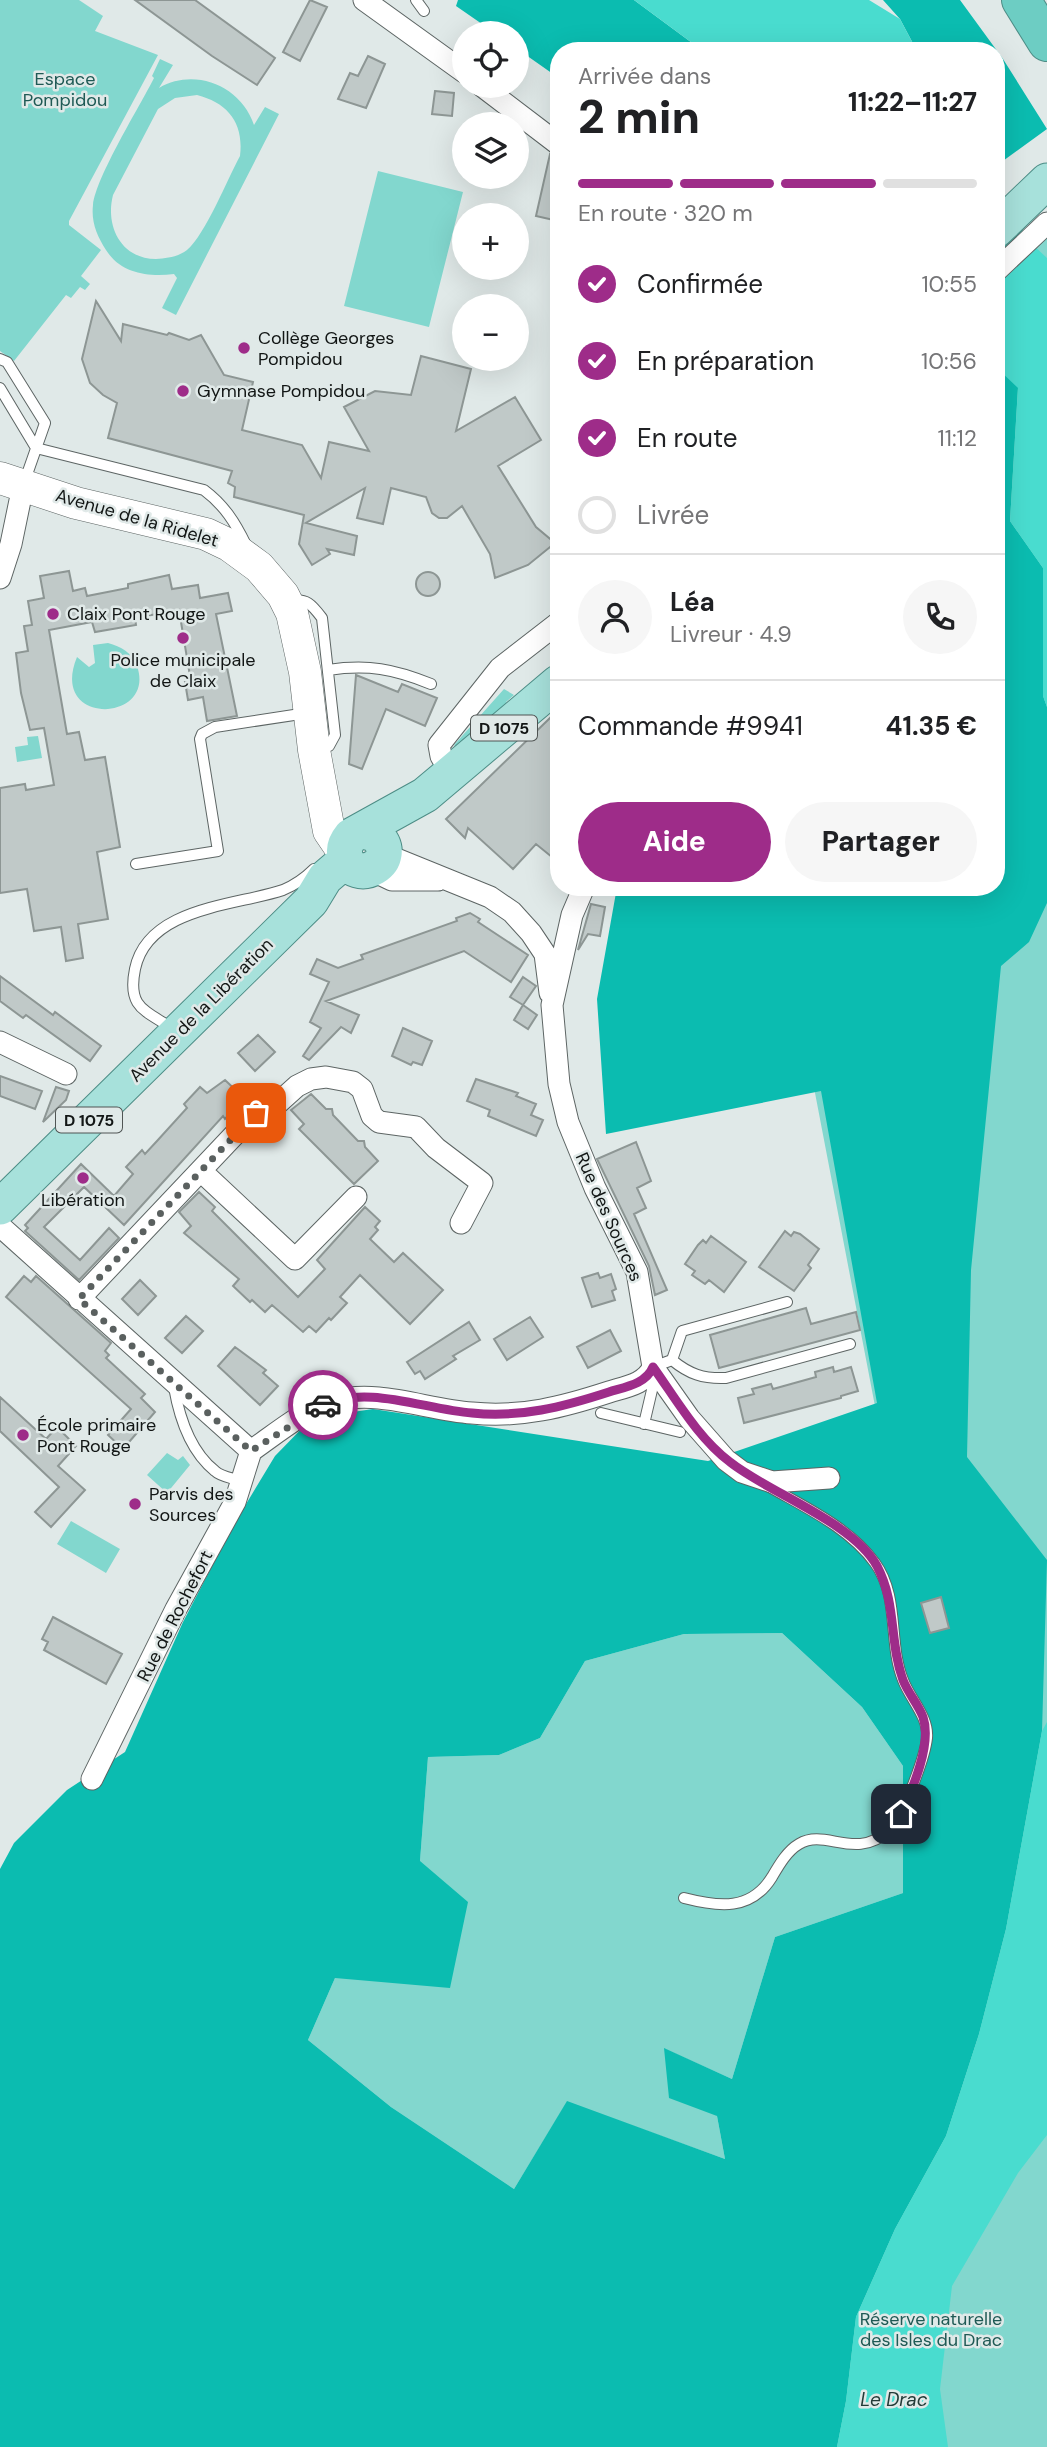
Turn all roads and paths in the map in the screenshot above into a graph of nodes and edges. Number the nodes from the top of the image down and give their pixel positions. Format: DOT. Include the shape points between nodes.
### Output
graph roads {
  1 [pos="364,0"];
  2 [pos="416,0"];
  3 [pos="1021,0"];
  4 [pos="424,10"];
  5 [pos="1047,42"];
  6 [pos="452,63"];
  7 [pos="498,98"];
  8 [pos="550,138"];
  9 [pos="1044,185"];
  10 [pos="1005,222"];
  11 [pos="1047,223"];
  12 [pos="1005,263"];
  13 [pos="0,359"];
  14 [pos="0,388"];
  15 [pos="36,448"];
  16 [pos="11,482"];
  17 [pos="6,542"];
  18 [pos="253,560"];
  19 [pos="0,578"];
  20 [pos="287,602"];
  21 [pos="550,629"];
  22 [pos="328,670"];
  23 [pos="432,684"];
  24 [pos="550,698"];
  25 [pos="310,713"];
  26 [pos="317,761"];
  27 [pos="450,772"];
  28 [pos="362,853"];
  29 [pos="136,864"];
  30 [pos="580,896"];
  31 [pos="552,1005"];
  32 [pos="176,1031"];
  33 [pos="0,1042"];
  34 [pos="66,1074"];
  35 [pos="201,1171"];
  36 [pos="356,1197"];
  37 [pos="0,1207"];
  38 [pos="461,1223"];
  39 [pos="0,1226"];
  40 [pos="79,1299"];
  41 [pos="787,1302"];
  42 [pos="850,1343"];
  43 [pos="659,1367"];
  44 [pos="174,1384"];
  45 [pos="601,1413"];
  46 [pos="645,1423"];
  47 [pos="680,1432"];
  48 [pos="251,1451"];
  49 [pos="753,1477"];
  50 [pos="829,1478"];
  51 [pos="241,1481"];
  52 [pos="92,1779"];
  53 [pos="684,1898"];
  1 -- 6 [label="street"];
  2 -- 4 [label="lane"];
  3 -- 5 [label="highway"];
  7 -- 8 [label="street"];
  9 -- 10 [label="main road"];
  11 -- 12 [label="street"];
  13 -- 15 [label="lane" via="7,362 45,423"];
  14 -- 15 [label="lane"];
  15 -- 16 [label="lane"];
  15 -- 18 [label="lane" via="204,490 235,522"];
  16 -- 17 [label="street"];
  16 -- 18 [label="main road, Avenue de la Ridelet" via="76,503 206,534"];
  17 -- 19 [label="street"];
  18 -- 20 [label="main road, Avenue de la Ridelet"];
  20 -- 22 [label="lane" via="311,603 322,618"];
  20 -- 25 [label="main road, Avenue de la Ridelet" via="301,647"];
  21 -- 27 [label="street" via="500,668 439,745"];
  22 -- 23 [label="lane" via="359,666 400,672"];
  22 -- 26 [label="lane" via="335,736"];
  24 -- 27 [label="main road, Avenue de la Libération / D 1075"];
  25 -- 26 [label="main road, Avenue de la Ridelet"];
  25 -- 29 [label="lane" via="215,727 202,734 218,851"];
  26 -- 28 [label="main road, Avenue de la Ridelet"];
  27 -- 28 [label="main road, Avenue de la Libération / D 1075"];
  28 -- 31 [label="street" via="391,880 443,880 490,897 512,912 545,954"];
  28 -- 32 [label="main road, Avenue de la Libération / D 1075" via="325,878 311,901"];
  28 -- 32 [label="lane" via="323,862 284,889 173,922 151,939 137,960 131,986 138,1006"];
  30 -- 31 [label="street, Rue des Sources"];
  31 -- 43 [label="street, Rue des Sources" via="559,1084 568,1122 637,1272"];
  32 -- 37 [label="main road, Avenue de la Libération / D 1075"];
  33 -- 34 [label="street"];
  35 -- 36 [label="street" via="295,1259"];
  35 -- 38 [label="street" via="256,1113 311,1080 339,1078 362,1089 372,1116 380,1122 416,1127 482,1183"];
  35 -- 40 [label="street"];
  39 -- 40 [label="street"];
  40 -- 44 [label="street"];
  41 -- 43 [label="lane" via="682,1331"];
  42 -- 43 [label="lane" via="726,1378"];
  43 -- 46 [label="lane"];
  43 -- 48 [label="street" via="634,1384 566,1406 519,1415 471,1413 373,1398 333,1401"];
  43 -- 49 [label="street, Rue des Sources" via="689,1419 726,1460"];
  44 -- 48 [label="street"];
  44 -- 51 [label="lane" via="179,1413 197,1451 216,1473"];
  45 -- 46 [label="lane"];
  46 -- 47 [label="lane"];
  48 -- 51 [label="street, Rue de Rochefort"];
  49 -- 50 [label="street, Rue des Sources" via="789,1483"];
  49 -- 53 [label="lane" via="827,1521 876,1563 890,1597 903,1680 922,1715 927,1739 895,1826 878,1840 868,1844 801,1843 789,1852 767,1885 743,1903 709,1904"];
  51 -- 52 [label="street, Rue de Rochefort" via="235,1502"];
}
